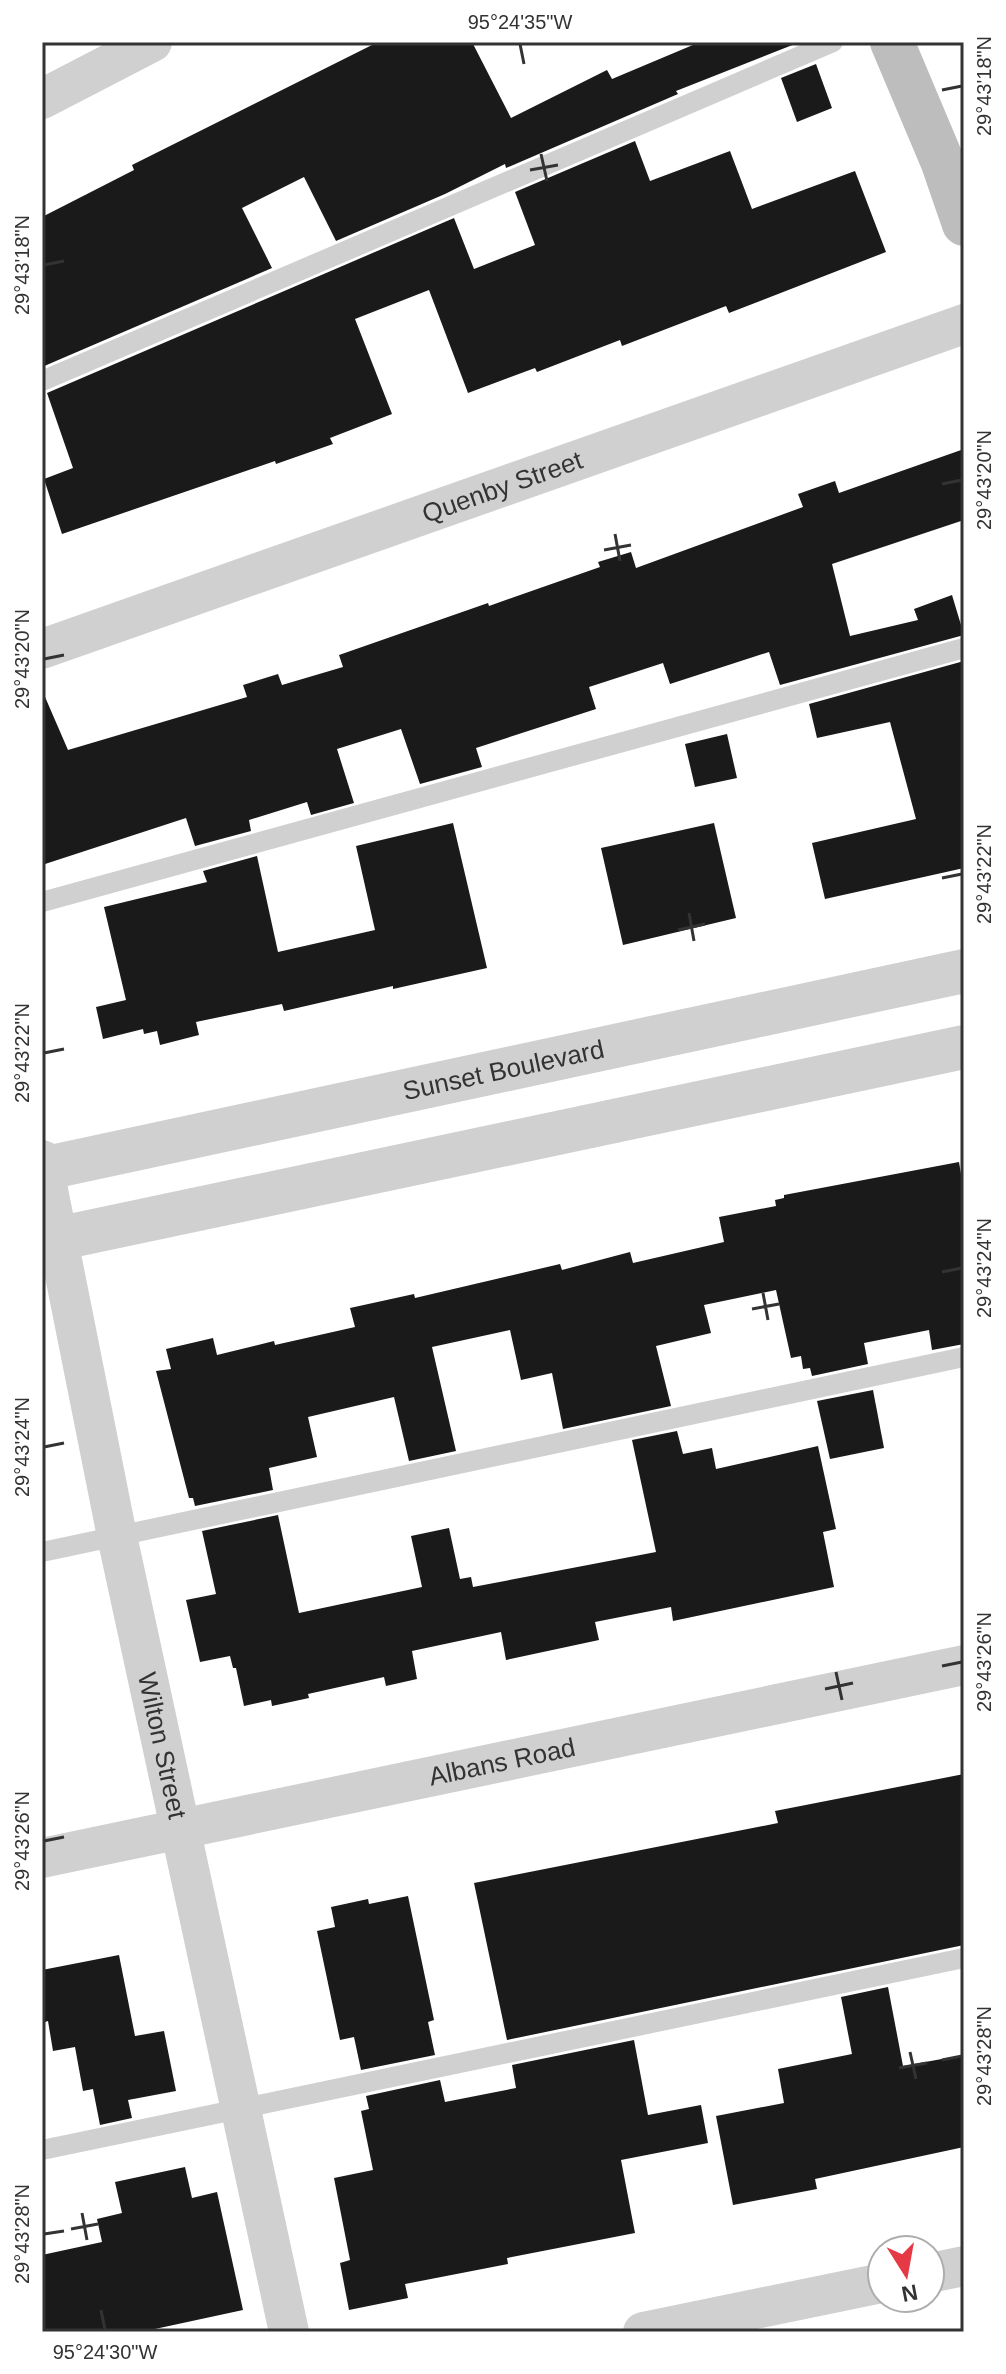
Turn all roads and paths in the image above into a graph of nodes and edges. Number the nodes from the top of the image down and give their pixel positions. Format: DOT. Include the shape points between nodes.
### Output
graph roads {
  1 [pos="152,42"];
  2 [pos="833,42"];
  3 [pos="892,42"];
  4 [pos="42,99"];
  5 [pos="964,224"];
  6 [pos="964,324"];
  7 [pos="42,381"];
  8 [pos="964,648"];
  9 [pos="42,649"];
  10 [pos="42,902"];
  11 [pos="964,971"];
  12 [pos="964,1047"];
  13 [pos="43,1166"];
  14 [pos="51,1240"];
  15 [pos="964,1357"];
  16 [pos="117,1536"];
  17 [pos="42,1552"];
  18 [pos="964,1665"];
  19 [pos="182,1829"];
  20 [pos="42,1858"];
  21 [pos="964,1958"];
  22 [pos="241,2108"];
  23 [pos="42,2150"];
  24 [pos="866,2286"];
  25 [pos="289,2332"];
  26 [pos="643,2332"];
  1 -- 4 [label="street"];
  2 -- 7 [label="lane"];
  3 -- 5 [label="main road"];
  6 -- 9 [label="street, Quenby Street"];
  8 -- 10 [label="lane"];
  11 -- 13 [label="street, Sunset Boulevard"];
  12 -- 14 [label="street"];
  13 -- 14 [label="street, Wilton Street"];
  14 -- 16 [label="street, Wilton Street"];
  15 -- 16 [label="lane"];
  16 -- 17 [label="lane"];
  16 -- 19 [label="street, Wilton Street"];
  18 -- 19 [label="street, Albans Road"];
  19 -- 20 [label="street, Albans Road"];
  19 -- 22 [label="street, Wilton Street"];
  21 -- 22 [label="lane"];
  22 -- 23 [label="lane"];
  22 -- 25 [label="street, Wilton Street"];
  24 -- 26 [label="street"];
}
